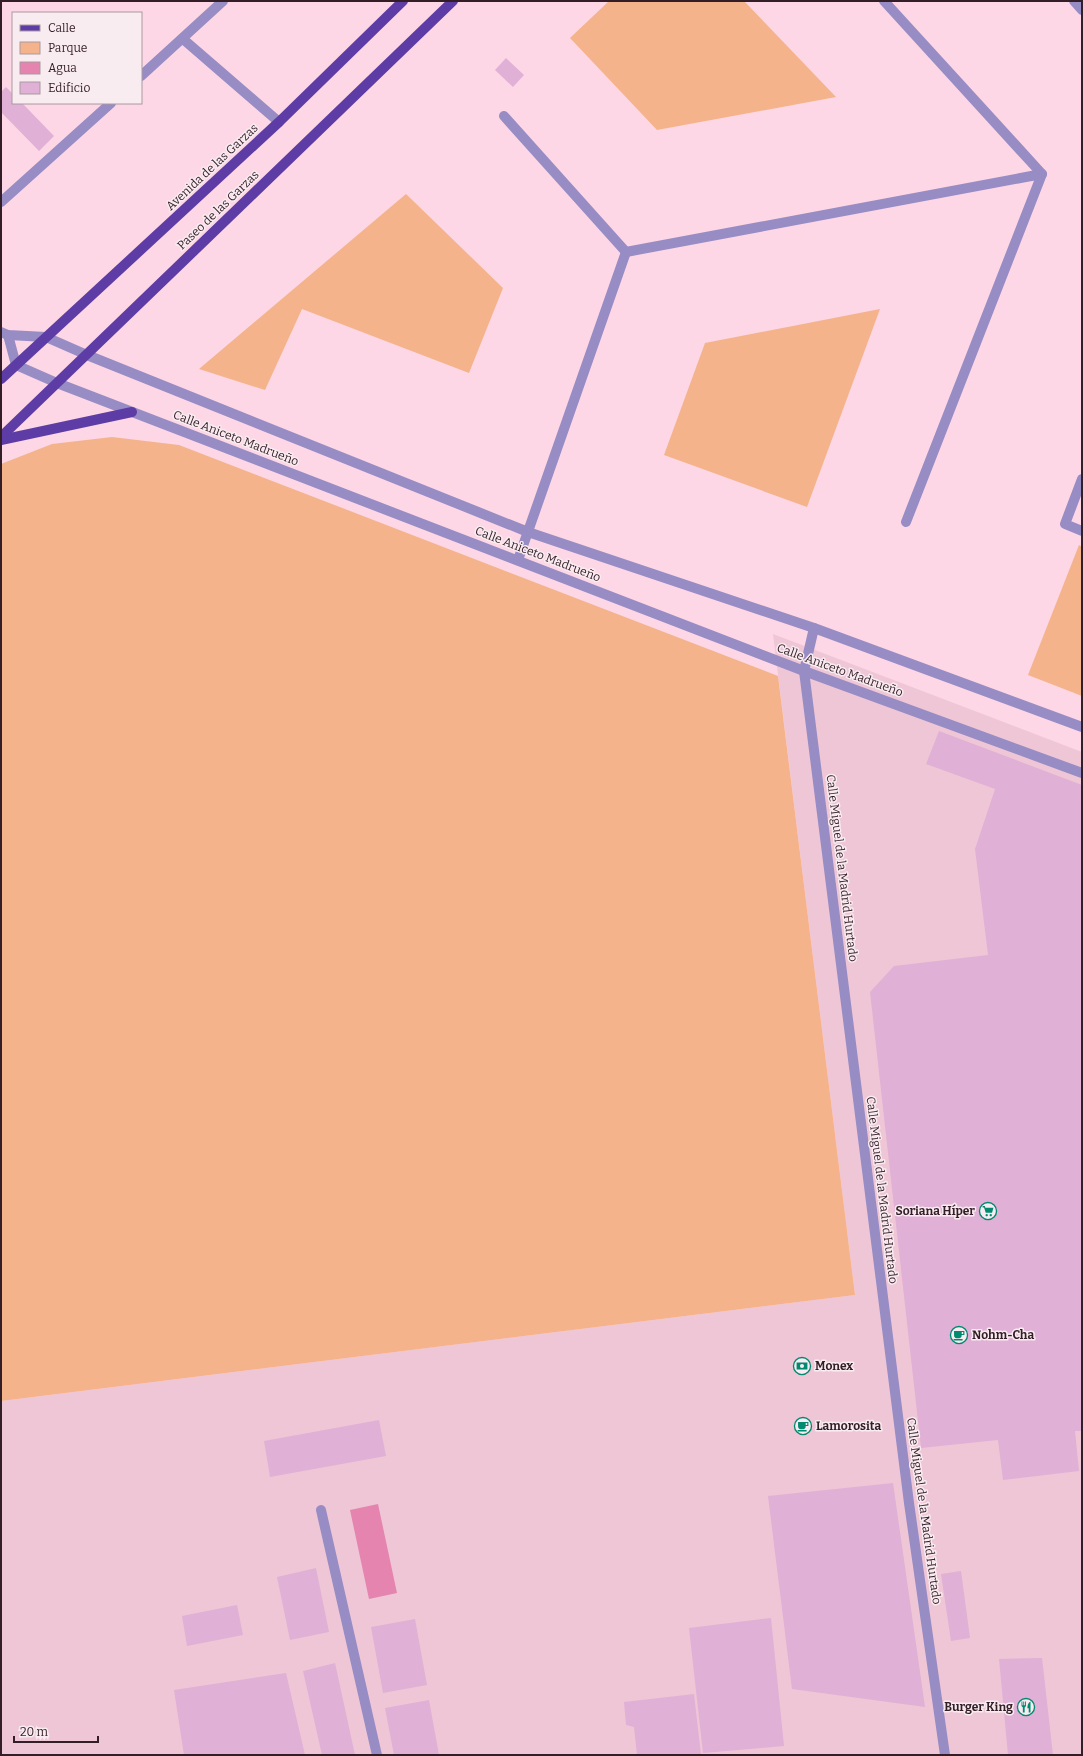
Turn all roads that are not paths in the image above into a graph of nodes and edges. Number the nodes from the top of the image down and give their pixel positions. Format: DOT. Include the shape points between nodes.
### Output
graph roads {
  1 [pos="223,1"];
  2 [pos="403,1"];
  3 [pos="452,1"];
  4 [pos="884,1"];
  5 [pos="1074,1"];
  6 [pos="1082,10"];
  7 [pos="183,39"];
  8 [pos="142,75"];
  9 [pos="110,104"];
  10 [pos="504,116"];
  11 [pos="279,122"];
  12 [pos="1042,174"];
  13 [pos="1,202"];
  14 [pos="626,252"];
  15 [pos="4,334"];
  16 [pos="46,337"];
  17 [pos="87,355"];
  18 [pos="16,365"];
  19 [pos="1,379"];
  20 [pos="57,383"];
  21 [pos="132,412"];
  22 [pos="1,437"];
  23 [pos="1,440"];
  24 [pos="1082,479"];
  25 [pos="906,522"];
  26 [pos="1082,531"];
  27 [pos="528,532"];
  28 [pos="518,560"];
  29 [pos="814,628"];
  30 [pos="804,671"];
  31 [pos="1082,727"];
  32 [pos="1082,773"];
  33 [pos="321,1510"];
  34 [pos="377,1755"];
  35 [pos="945,1755"];
  1 -- 7 [label="street"];
  2 -- 11 [label="main road, Avenida de las Garzas"];
  3 -- 17 [label="main road, Paseo de las Garzas"];
  4 -- 12 [label="street"];
  5 -- 6 [label="street"];
  7 -- 8 [label="street"];
  7 -- 11 [label="street"];
  9 -- 13 [label="street"];
  10 -- 14 [label="street"];
  11 -- 16 [label="main road, Avenida de las Garzas"];
  12 -- 14 [label="street"];
  12 -- 25 [label="street"];
  14 -- 27 [label="street"];
  15 -- 16 [label="street, Calle Aniceto Madrueño"];
  15 -- 18 [label="street, Calle Aniceto Madrueño"];
  16 -- 17 [label="street, Calle Aniceto Madrueño"];
  16 -- 18 [label="main road, Avenida de las Garzas"];
  17 -- 20 [label="main road, Paseo de las Garzas"];
  17 -- 27 [label="street, Calle Aniceto Madrueño"];
  18 -- 19 [label="main road"];
  18 -- 20 [label="street, Calle Aniceto Madrueño"];
  20 -- 21 [label="street, Calle Aniceto Madrueño"];
  20 -- 22 [label="main road, Paseo de las Garzas"];
  21 -- 23 [label="main road"];
  21 -- 28 [label="street, Calle Aniceto Madrueño"];
  24 -- 26 [label="street" via="1065,524"];
  27 -- 28 [label="street"];
  27 -- 29 [label="street, Calle Aniceto Madrueño"];
  28 -- 30 [label="street, Calle Aniceto Madrueño"];
  29 -- 30 [label="street, Calle Miguel de la Madrid Hurtado"];
  29 -- 31 [label="street, Calle Aniceto Madrueño"];
  30 -- 32 [label="street, Calle Aniceto Madrueño"];
  30 -- 35 [label="street, Calle Miguel de la Madrid Hurtado" via="909,1504"];
  33 -- 34 [label="street"];
}
